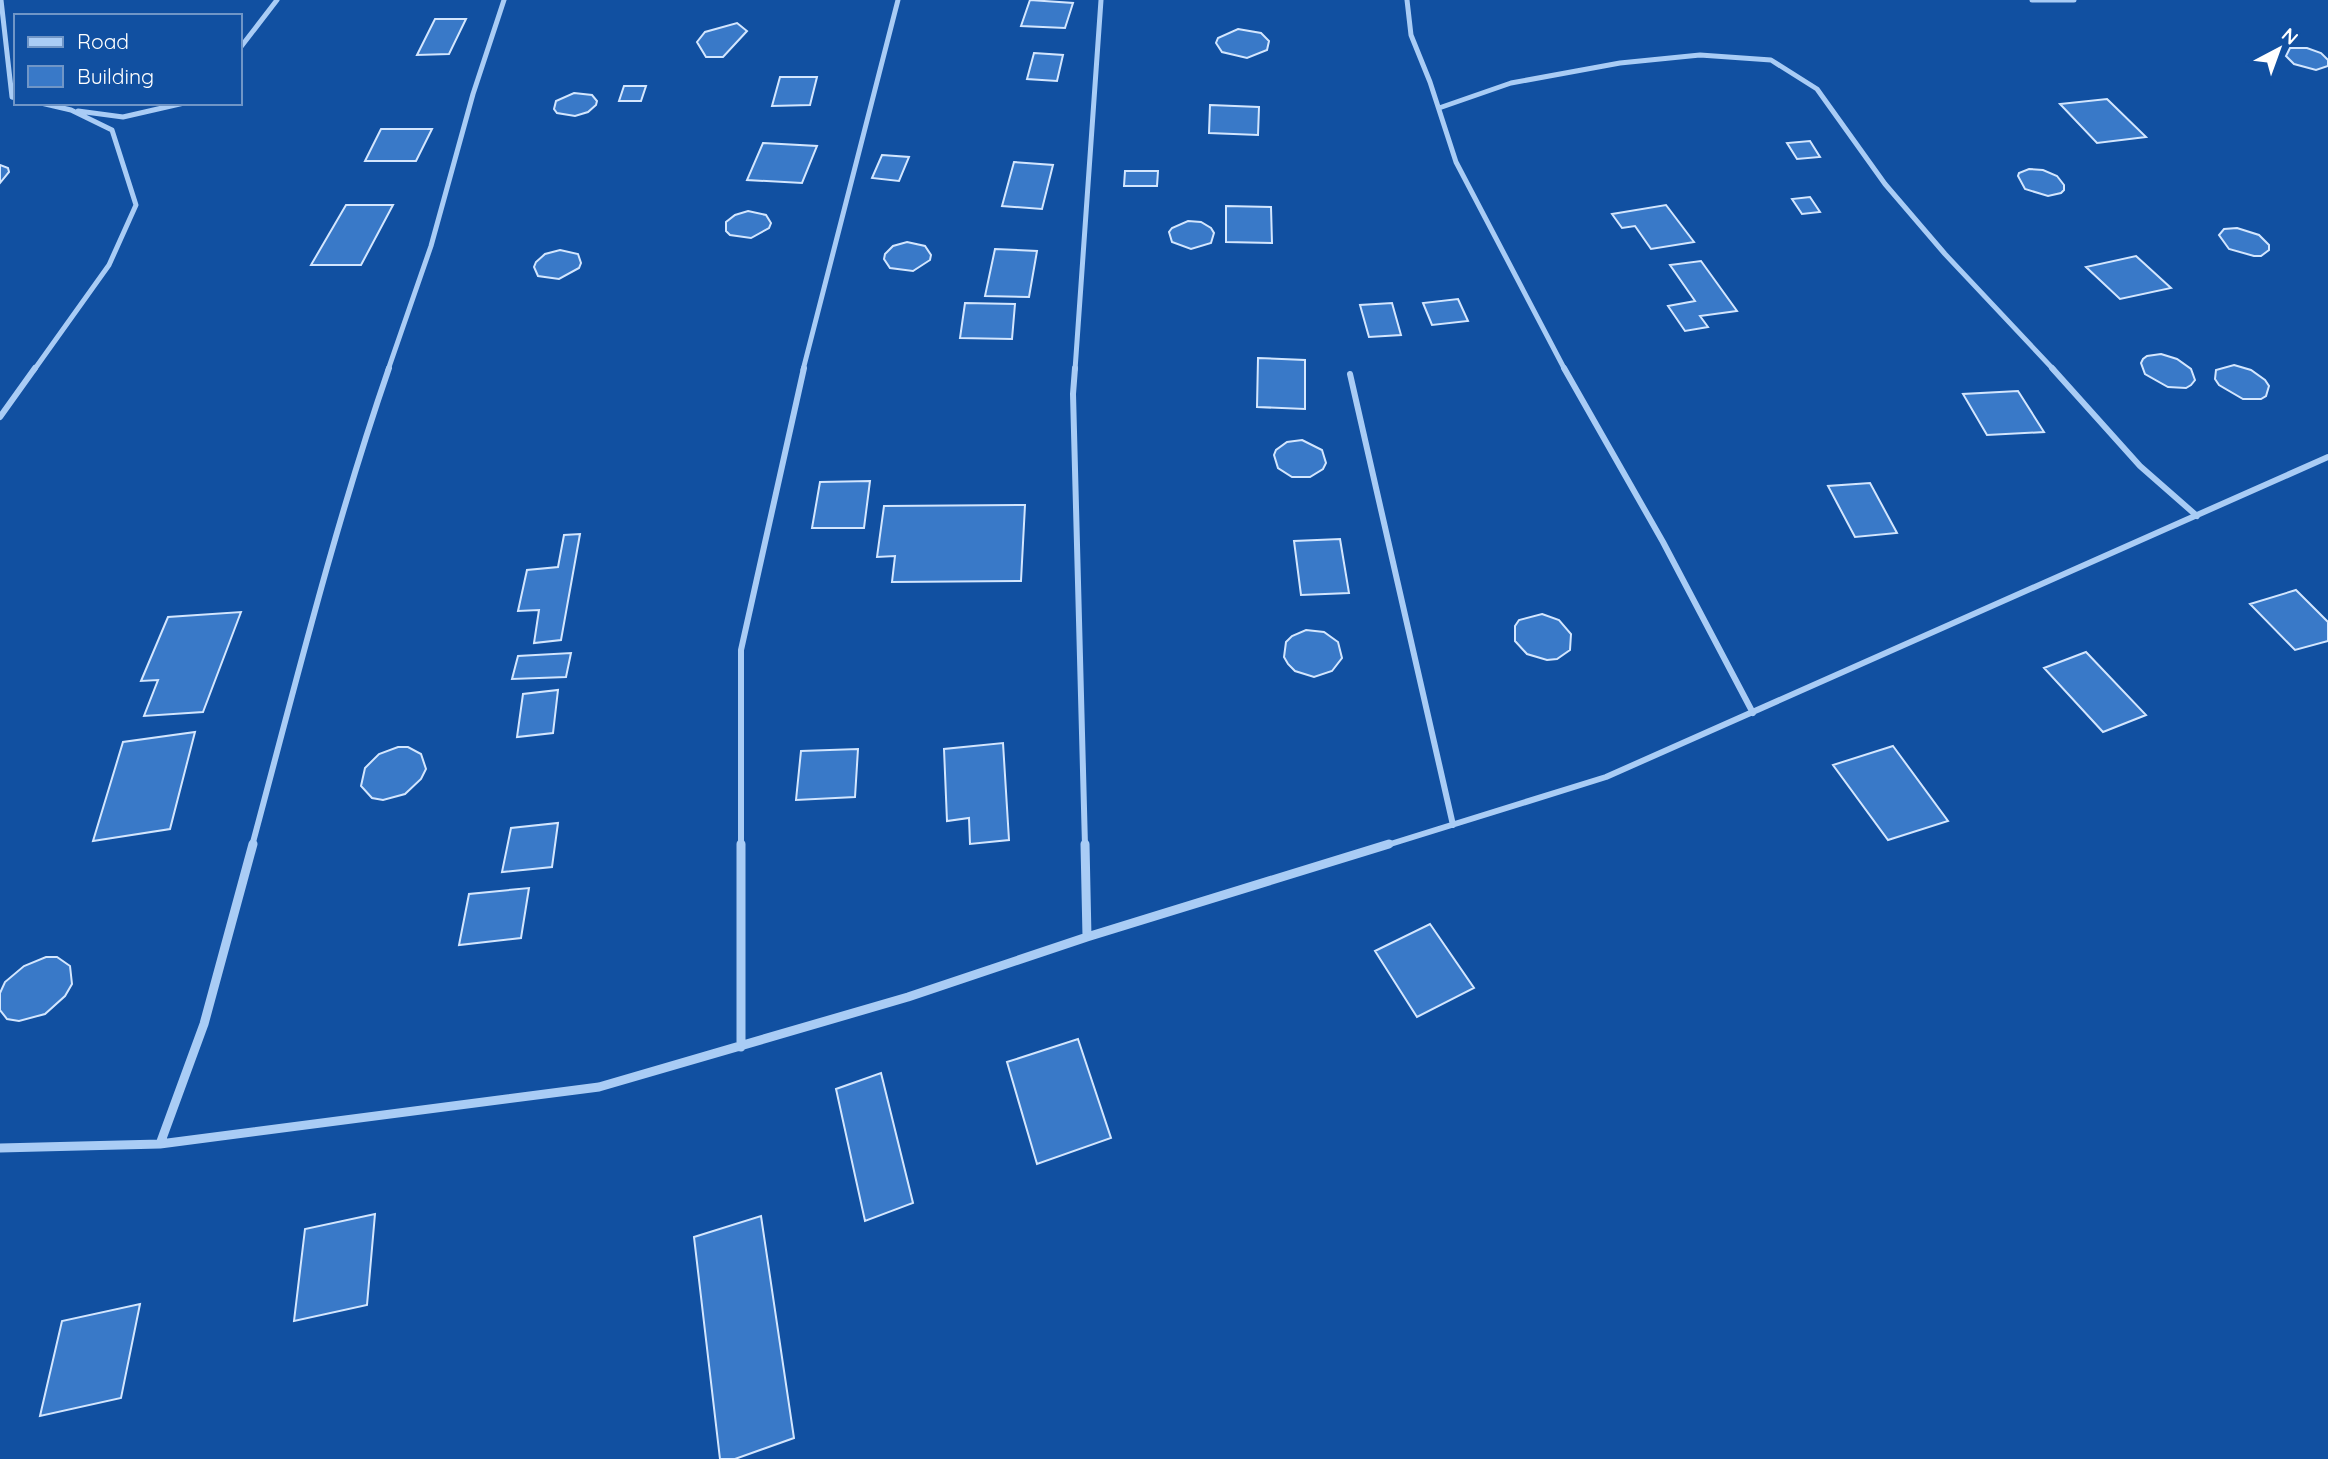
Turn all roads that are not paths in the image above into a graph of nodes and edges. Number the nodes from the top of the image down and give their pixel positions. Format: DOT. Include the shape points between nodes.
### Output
graph roads {
  1 [pos="1,0"];
  2 [pos="277,0"];
  3 [pos="504,0"];
  4 [pos="898,0"];
  5 [pos="1101,0"];
  6 [pos="1407,0"];
  7 [pos="2032,0"];
  8 [pos="2074,0"];
  9 [pos="242,45"];
  10 [pos="14,97"];
  11 [pos="50,105"];
  12 [pos="175,105"];
  13 [pos="1439,108"];
  14 [pos="71,110"];
  15 [pos="1350,374"];
  16 [pos="0,417"];
  17 [pos="2328,457"];
  18 [pos="2197,516"];
  19 [pos="1753,713"];
  20 [pos="1452,824"];
  21 [pos="1087,937"];
  22 [pos="741,1047"];
  23 [pos="160,1144"];
  24 [pos="0,1147"];
  1 -- 10 [label="street"];
  2 -- 9 [label="street"];
  3 -- 23 [label="street" via="431,246 366,436 204,1024"];
  4 -- 22 [label="street" via="807,353 741,650"];
  5 -- 21 [label="street" via="1073,394"];
  6 -- 13 [label="street" via="1411,35"];
  7 -- 8 [label="street"];
  11 -- 14 [label="street"];
  12 -- 14 [label="street" via="122,117"];
  13 -- 18 [label="street" via="1511,83 1620,62 1700,55 1771,60 1817,89 1885,184 1945,254 2140,466"];
  13 -- 19 [label="street" via="1456,162"];
  14 -- 16 [label="street" via="112,130 136,205 109,265"];
  15 -- 20 [label="street"];
  17 -- 18 [label="street"];
  18 -- 19 [label="street"];
  19 -- 20 [label="street" via="1606,777"];
  20 -- 21 [label="street"];
  21 -- 22 [label="street"];
  22 -- 23 [label="street" via="599,1087"];
  23 -- 24 [label="street"];
}
